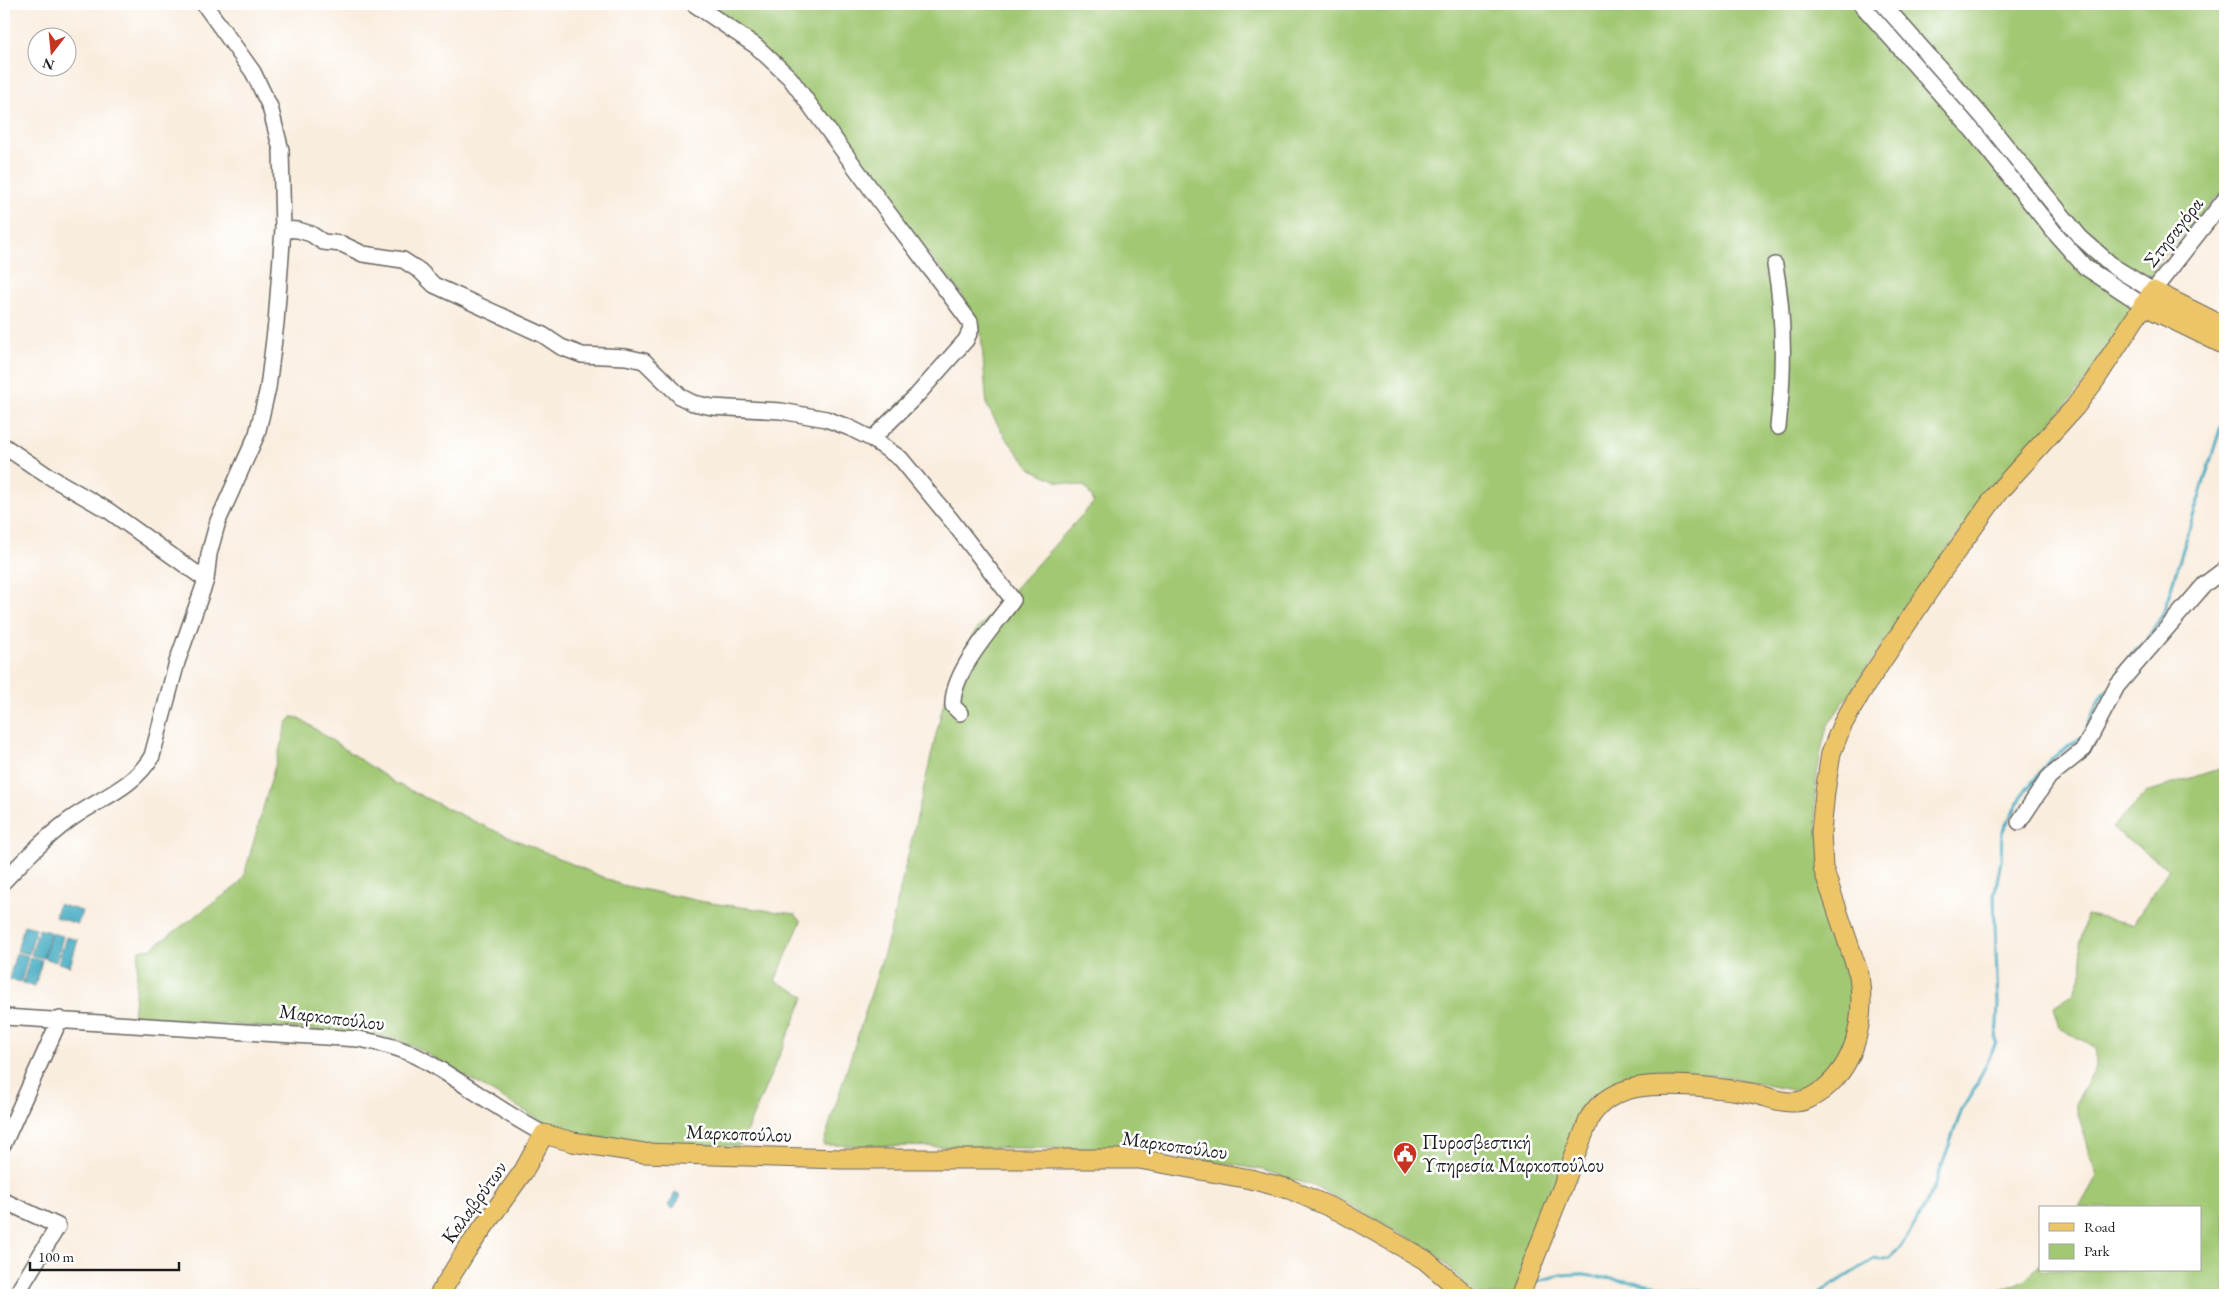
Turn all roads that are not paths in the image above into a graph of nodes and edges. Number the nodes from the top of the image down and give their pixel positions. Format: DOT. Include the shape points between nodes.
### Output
graph roads {
  1 [pos="204,4"];
  2 [pos="694,4"];
  3 [pos="1861,4"];
  4 [pos="1883,4"];
  5 [pos="1924,52"];
  6 [pos="1911,63"];
  7 [pos="2225,199"];
  8 [pos="283,229"];
  9 [pos="1776,265"];
  10 [pos="2148,298"];
  11 [pos="2225,327"];
  12 [pos="2225,346"];
  13 [pos="1778,427"];
  14 [pos="872,439"];
  15 [pos="4,446"];
  16 [pos="2225,569"];
  17 [pos="206,580"];
  18 [pos="960,713"];
  19 [pos="2019,822"];
  20 [pos="4,881"];
  21 [pos="4,1016"];
  22 [pos="60,1020"];
  23 [pos="544,1134"];
  24 [pos="4,1144"];
  25 [pos="4,1201"];
  26 [pos="16,1295"];
  27 [pos="439,1295"];
  28 [pos="1466,1295"];
  29 [pos="1520,1295"];
  1 -- 8 [label="street" via="253,72 270,107 281,150"];
  2 -- 14 [label="street" via="756,46 790,78 970,322 966,340"];
  3 -- 6 [label="street"];
  4 -- 5 [label="street"];
  5 -- 6 [label="street"];
  5 -- 10 [label="street" via="1981,115 2080,237"];
  6 -- 10 [label="street" via="1973,131 2085,267"];
  7 -- 10 [label="street, Στησαγόρα"];
  8 -- 14 [label="street" via="312,234 323,242 342,244 363,254 403,260 434,286 582,355 644,361 693,403 826,419"];
  8 -- 17 [label="street" via="268,388 257,434 218,521"];
  9 -- 13 [label="street" via="1783,357"];
  10 -- 11 [label="main road"];
  10 -- 12 [label="main road"];
  10 -- 29 [label="main road" via="2075,407 1999,491 1861,692 1842,725 1831,753 1821,832 1823,868 1861,989 1861,1017 1848,1061 1831,1083 1805,1101 1791,1103 1719,1088 1659,1084 1635,1087 1607,1098 1590,1117"];
  14 -- 18 [label="street" via="901,459 919,478 1013,600 981,641 960,680 953,698 953,706"];
  15 -- 17 [label="street" via="109,511"];
  16 -- 19 [label="street" via="2205,584 2117,686 2084,748 2049,777"];
  17 -- 20 [label="street" via="177,662 152,756 144,770 124,787 70,820 41,843"];
  21 -- 22 [label="street, Μαρκοπούλου"];
  22 -- 23 [label="street, Μαρκοπούλου" via="359,1038 389,1045 420,1058"];
  22 -- 24 [label="street"];
  23 -- 27 [label="main road, Καλαβρύτων" via="523,1172 466,1251"];
  23 -- 28 [label="main road, Μαρκοπούλου" via="644,1153 841,1159 1139,1159 1289,1189 1341,1212 1425,1260"];
  25 -- 26 [label="street" via="58,1226"];
}
